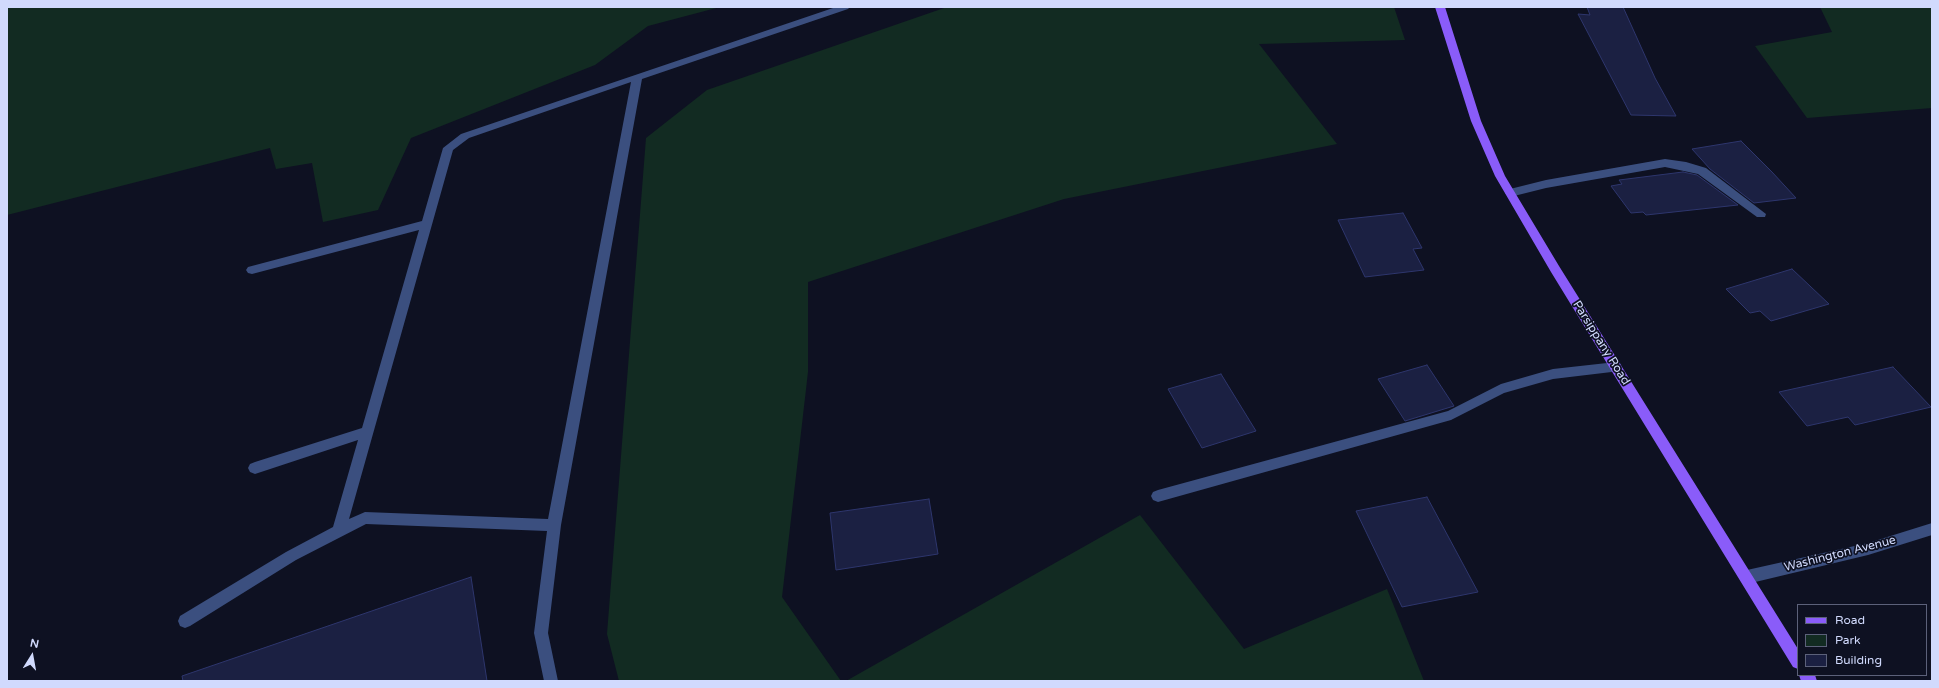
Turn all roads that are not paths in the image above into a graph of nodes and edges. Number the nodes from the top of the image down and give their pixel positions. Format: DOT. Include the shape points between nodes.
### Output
graph roads {
  1 [pos="845,7"];
  2 [pos="1440,7"];
  3 [pos="637,78"];
  4 [pos="1510,193"];
  5 [pos="1761,214"];
  6 [pos="427,224"];
  7 [pos="252,270"];
  8 [pos="1616,367"];
  9 [pos="367,432"];
  10 [pos="255,468"];
  11 [pos="1158,496"];
  12 [pos="554,525"];
  13 [pos="1932,529"];
  14 [pos="339,531"];
  15 [pos="1747,577"];
  16 [pos="185,621"];
  17 [pos="1797,660"];
  18 [pos="551,681"];
  1 -- 3 [label="street"];
  2 -- 4 [label="main road, Parsippany Road" via="1476,121"];
  3 -- 6 [label="street" via="464,136 448,148"];
  3 -- 12 [label="street"];
  4 -- 5 [label="street" via="1665,163 1702,171"];
  4 -- 8 [label="main road, Parsippany Road"];
  6 -- 7 [label="street"];
  6 -- 9 [label="street"];
  8 -- 11 [label="street" via="1553,374 1501,389 1451,415"];
  8 -- 15 [label="main road, Parsippany Road"];
  9 -- 10 [label="street"];
  9 -- 14 [label="street"];
  12 -- 14 [label="street" via="365,518"];
  12 -- 18 [label="street" via="541,633"];
  13 -- 15 [label="street, Washington Avenue" via="1868,549"];
  14 -- 16 [label="street" via="291,556"];
  15 -- 17 [label="main road, Parsippany Road"];
}
